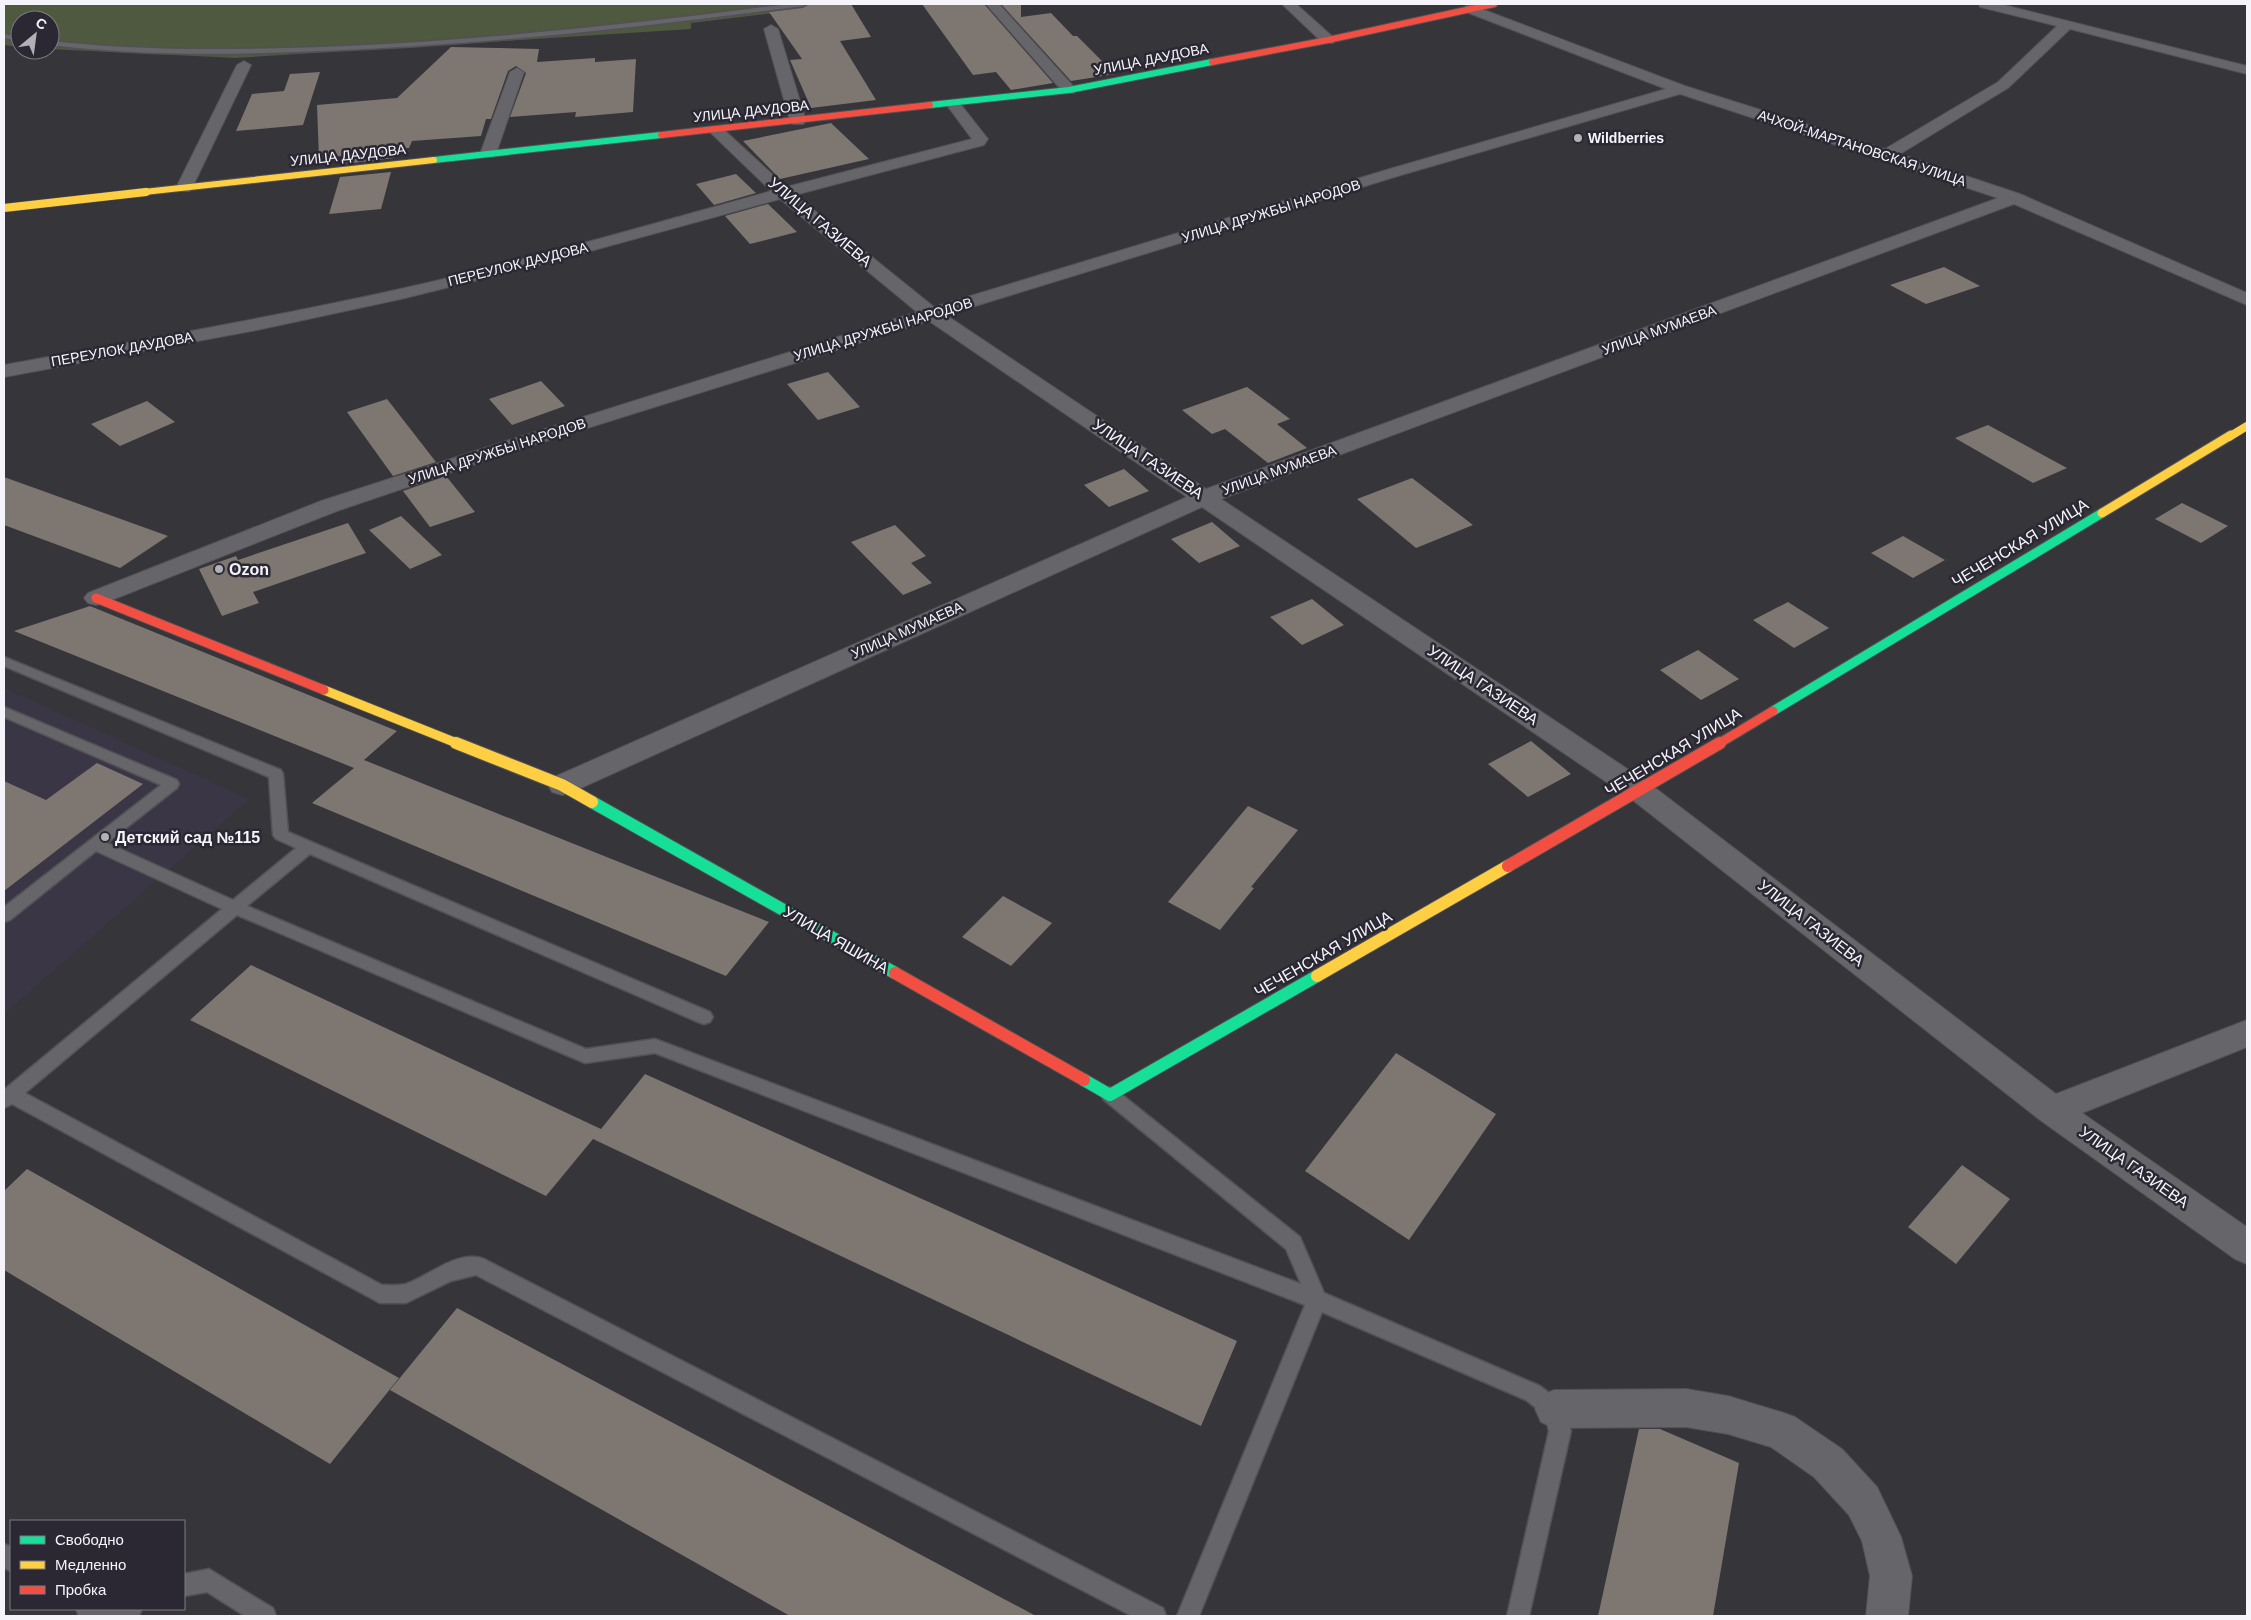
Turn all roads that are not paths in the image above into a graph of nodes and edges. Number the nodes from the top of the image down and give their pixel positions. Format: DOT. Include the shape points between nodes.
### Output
graph roads {
  1 [pos="803,4"];
  2 [pos="992,4"];
  3 [pos="1288,4"];
  4 [pos="1494,4"];
  5 [pos="1986,4"];
  6 [pos="1471,9"];
  7 [pos="2067,24"];
  8 [pos="771,29"];
  9 [pos="1328,40"];
  10 [pos="60,44"];
  11 [pos="244,66"];
  12 [pos="2247,70"];
  13 [pos="517,72"];
  14 [pos="1680,89"];
  15 [pos="1069,90"];
  16 [pos="953,104"];
  17 [pos="798,121"];
  18 [pos="716,130"];
  19 [pos="488,154"];
  20 [pos="1887,155"];
  21 [pos="184,188"];
  22 [pos="783,193"];
  23 [pos="2014,198"];
  24 [pos="4,208"];
  25 [pos="2247,300"];
  26 [pos="931,314"];
  27 [pos="4,370"];
  28 [pos="2247,426"];
  29 [pos="1205,497"];
  30 [pos="96,598"];
  31 [pos="4,661"];
  32 [pos="4,712"];
  33 [pos="562,785"];
  34 [pos="1640,791"];
  35 [pos="95,844"];
  36 [pos="308,847"];
  37 [pos="235,908"];
  38 [pos="4,916"];
  39 [pos="704,1017"];
  40 [pos="2247,1033"];
  41 [pos="1110,1095"];
  42 [pos="7,1097"];
  43 [pos="2052,1110"];
  44 [pos="2247,1247"];
  45 [pos="1317,1300"];
  46 [pos="1554,1409"];
  47 [pos="185,1585"];
  48 [pos="89,1610"];
  49 [pos="129,1610"];
  50 [pos="265,1616"];
  51 [pos="1155,1616"];
  52 [pos="1188,1616"];
  53 [pos="1518,1616"];
  54 [pos="1887,1616"];
  1 -- 10 [label="lane" via="643,25 401,46 240,52"];
  2 -- 15 [label="street"];
  3 -- 9 [label="street"];
  4 -- 6 [label="street, УЛИЦА ДАУДОВА"];
  5 -- 7 [label="street"];
  6 -- 9 [label="street, УЛИЦА ДАУДОВА"];
  6 -- 14 [label="street, АЧХОЙ-МАРТАНОВСКАЯ УЛИЦА"];
  7 -- 12 [label="street"];
  7 -- 20 [label="street" via="2003,85"];
  8 -- 17 [label="street"];
  9 -- 15 [label="street, УЛИЦА ДАУДОВА"];
  11 -- 21 [label="street"];
  13 -- 19 [label="street"];
  14 -- 20 [label="street, АЧХОЙ-МАРТАНОВСКАЯ УЛИЦА"];
  14 -- 26 [label="street, УЛИЦА ДРУЖБЫ НАРОДОВ"];
  15 -- 16 [label="street, УЛИЦА ДАУДОВА"];
  16 -- 17 [label="street, УЛИЦА ДАУДОВА"];
  16 -- 22 [label="street, ПЕРЕУЛОК ДАУДОВА" via="980,139 978,142"];
  17 -- 18 [label="street, УЛИЦА ДАУДОВА"];
  18 -- 19 [label="street, УЛИЦА ДАУДОВА"];
  18 -- 22 [label="street, УЛИЦА ГАЗИЕВА"];
  19 -- 21 [label="street, УЛИЦА ДАУДОВА"];
  20 -- 23 [label="street, АЧХОЙ-МАРТАНОВСКАЯ УЛИЦА"];
  21 -- 24 [label="street, УЛИЦА ДАУДОВА"];
  22 -- 26 [label="street, УЛИЦА ГАЗИЕВА"];
  22 -- 27 [label="street, ПЕРЕУЛОК ДАУДОВА" via="401,294"];
  23 -- 25 [label="street, АЧХОЙ-МАРТАНОВСКАЯ УЛИЦА"];
  23 -- 29 [label="street, УЛИЦА МУМАЕВА"];
  26 -- 29 [label="street, УЛИЦА ГАЗИЕВА"];
  26 -- 30 [label="street, УЛИЦА ДРУЖБЫ НАРОДОВ" via="329,506"];
  28 -- 34 [label="street, ЧЕЧЕНСКАЯ УЛИЦА"];
  29 -- 33 [label="street, УЛИЦА МУМАЕВА"];
  29 -- 34 [label="street, УЛИЦА ГАЗИЕВА"];
  30 -- 33 [label="street, УЛИЦА ЯШИНА"];
  31 -- 36 [label="lane" via="276,774 280,835"];
  32 -- 35 [label="lane" via="172,784"];
  33 -- 41 [label="street, УЛИЦА ЯШИНА"];
  34 -- 41 [label="street, ЧЕЧЕНСКАЯ УЛИЦА"];
  34 -- 43 [label="street, УЛИЦА ГАЗИЕВА"];
  35 -- 37 [label="lane"];
  35 -- 38 [label="lane"];
  36 -- 37 [label="lane"];
  36 -- 39 [label="lane"];
  37 -- 42 [label="lane"];
  37 -- 45 [label="lane" via="585,1056 605,1056 655,1046"];
  40 -- 43 [label="street"];
  41 -- 45 [label="lane" via="1293,1243"];
  42 -- 51 [label="lane" via="380,1294 406,1294 448,1272 477,1266"];
  43 -- 44 [label="street, УЛИЦА ГАЗИЕВА"];
  45 -- 46 [label="lane" via="1533,1393"];
  45 -- 52 [label="lane"];
  46 -- 53 [label="lane" via="1560,1431"];
  46 -- 54 [label="street" via="1686,1408 1728,1414 1781,1431 1828,1463 1862,1501 1881,1537 1891,1576"];
  47 -- 50 [label="lane" via="209,1580"];
  48 -- 49 [label="lane" via="94,1613 122,1613"];
}
